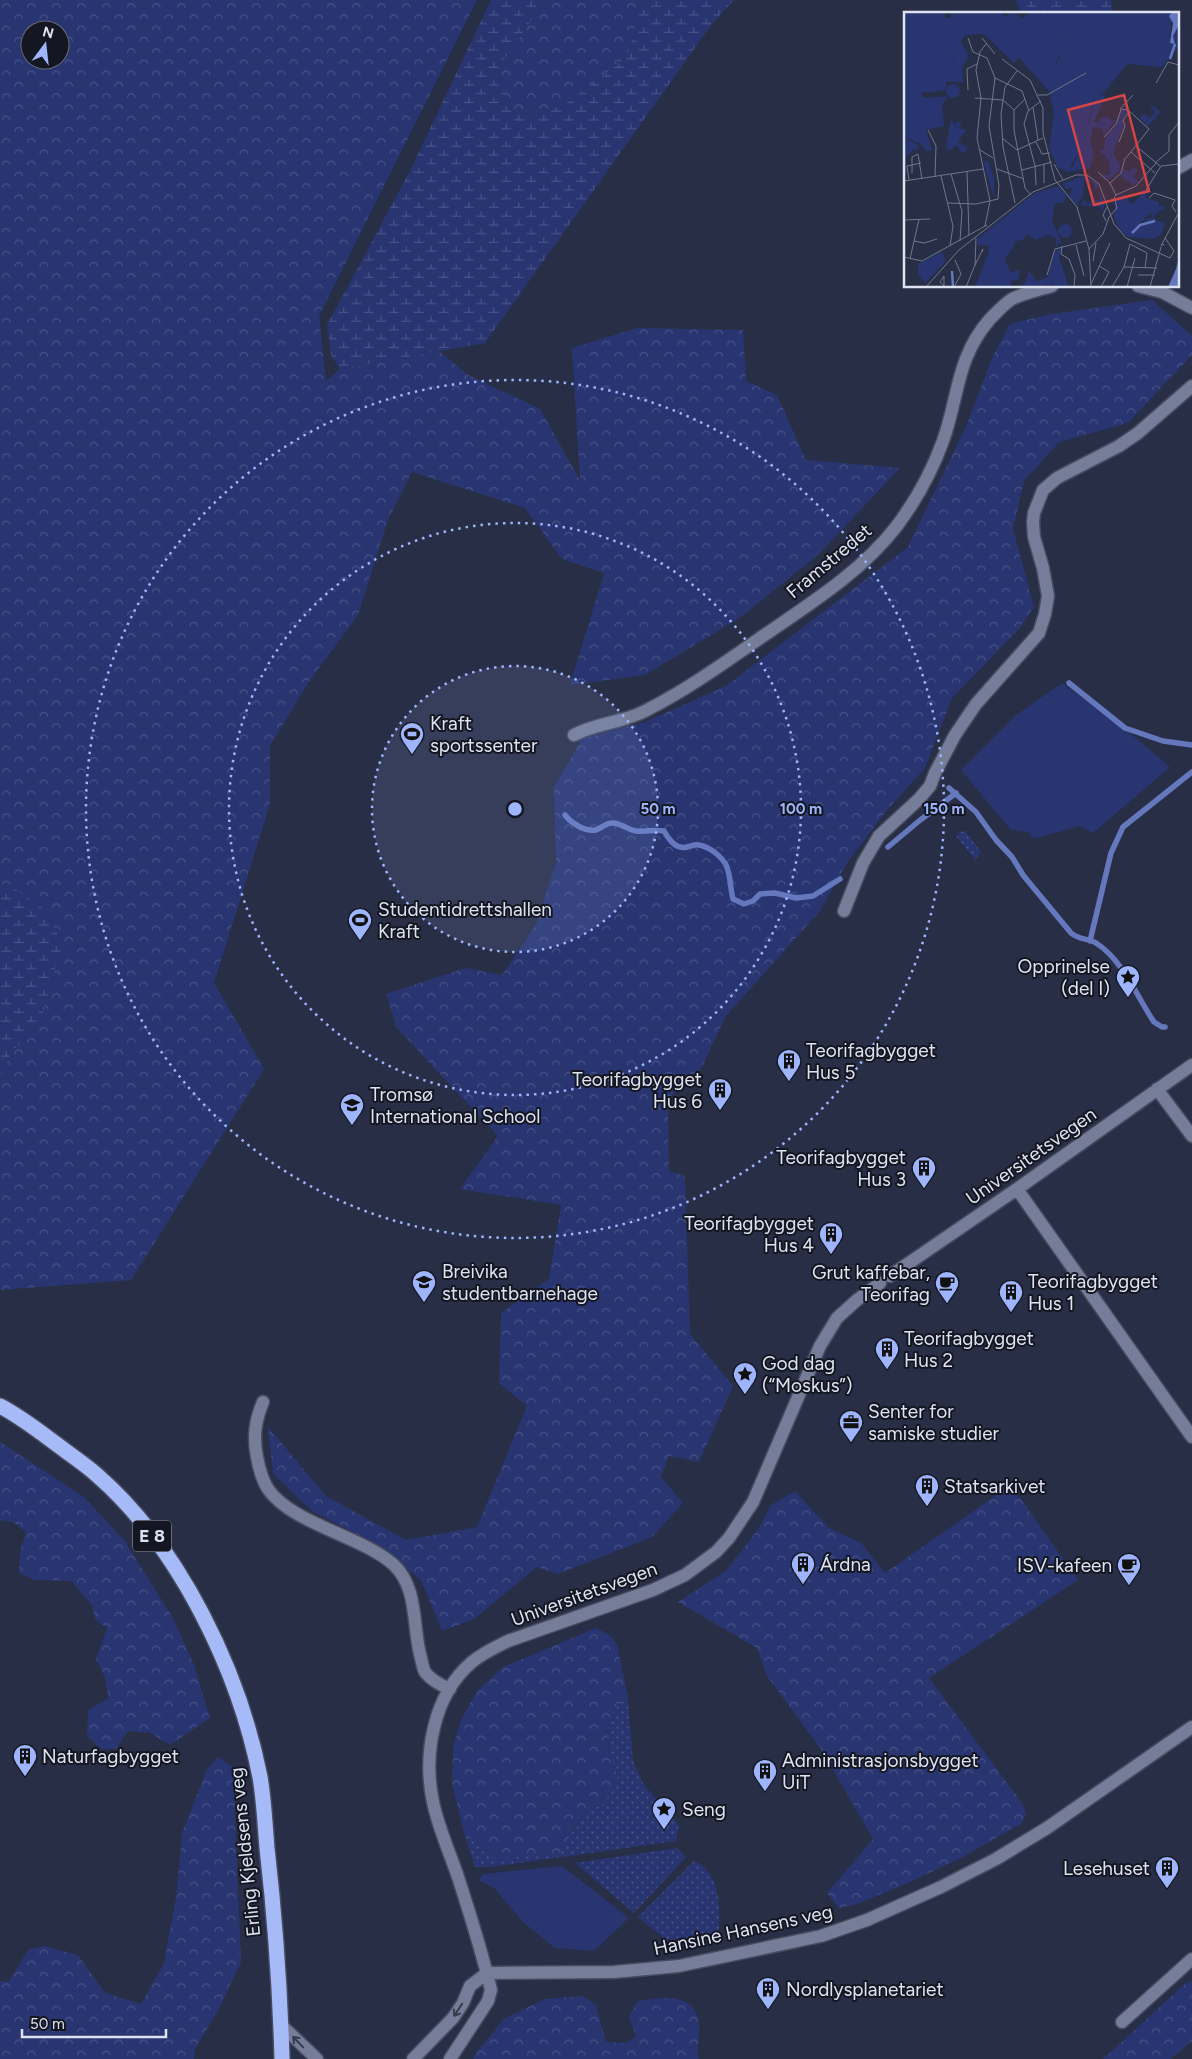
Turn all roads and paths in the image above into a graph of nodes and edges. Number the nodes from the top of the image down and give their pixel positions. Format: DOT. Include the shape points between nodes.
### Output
graph roads {
  1 [pos="1192,160"];
  2 [pos="1180,167"];
  3 [pos="1046,288"];
  4 [pos="1146,288"];
  5 [pos="1192,308"];
  6 [pos="1192,386"];
  7 [pos="574,735"];
  8 [pos="844,911"];
  9 [pos="1192,1065"];
  10 [pos="1158,1089"];
  11 [pos="1192,1136"];
  12 [pos="1017,1189"];
  13 [pos="263,1402"];
  14 [pos="0,1406"];
  15 [pos="1192,1437"];
  16 [pos="450,1690"];
  17 [pos="1192,1727"];
  18 [pos="1192,1959"];
  19 [pos="487,1973"];
  20 [pos="1122,2022"];
  21 [pos="280,2024"];
  22 [pos="282,2058"];
  23 [pos="316,2059"];
  24 [pos="412,2059"];
  25 [pos="421,2059"];
  26 [pos="450,2059"];
  1 -- 2 [label="street"];
  3 -- 7 [label="street, Framstredet" via="1012,299 971,346 943,441 916,496 879,548 809,604 684,689 630,718 586,728"];
  4 -- 5 [label="street" via="1162,292"];
  6 -- 8 [label="street" via="1138,433 1057,478 1043,490 1033,522 1048,596 1039,633 976,704 955,735 930,786 879,836 863,863"];
  9 -- 10 [label="street, Universitetsvegen"];
  10 -- 11 [label="street"];
  10 -- 12 [label="street, Universitetsvegen"];
  12 -- 15 [label="street"];
  12 -- 16 [label="street, Universitetsvegen" via="857,1300 837,1318 820,1346 753,1502 716,1552 685,1575 646,1593 489,1650 472,1663"];
  13 -- 16 [label="street" via="256,1418 254,1441 268,1489 292,1510 393,1564 408,1588 425,1672"];
  14 -- 21 [label="highway, Erling Kjeldsens veg / E 8" via="19,1416 98,1476 131,1510 166,1554 198,1605 222,1656 244,1714 260,1778 272,1894"];
  16 -- 19 [label="street, Universitetsvegen" via="434,1724 428,1771 433,1803"];
  17 -- 19 [label="street, Hansine Hansens veg" via="1047,1828 996,1859 867,1920 821,1936 679,1966 638,1971"];
  18 -- 20 [label="street"];
  19 -- 24 [label="street, one-way" via="470,1986 453,2018"];
  19 -- 26 [label="street" via="492,1990 488,2001"];
  21 -- 22 [label="highway, Erling Kjeldsens veg / E 8"];
  23 -- 21 [label="street, one-way"];
  24 -- 25 [label="street"];
}
